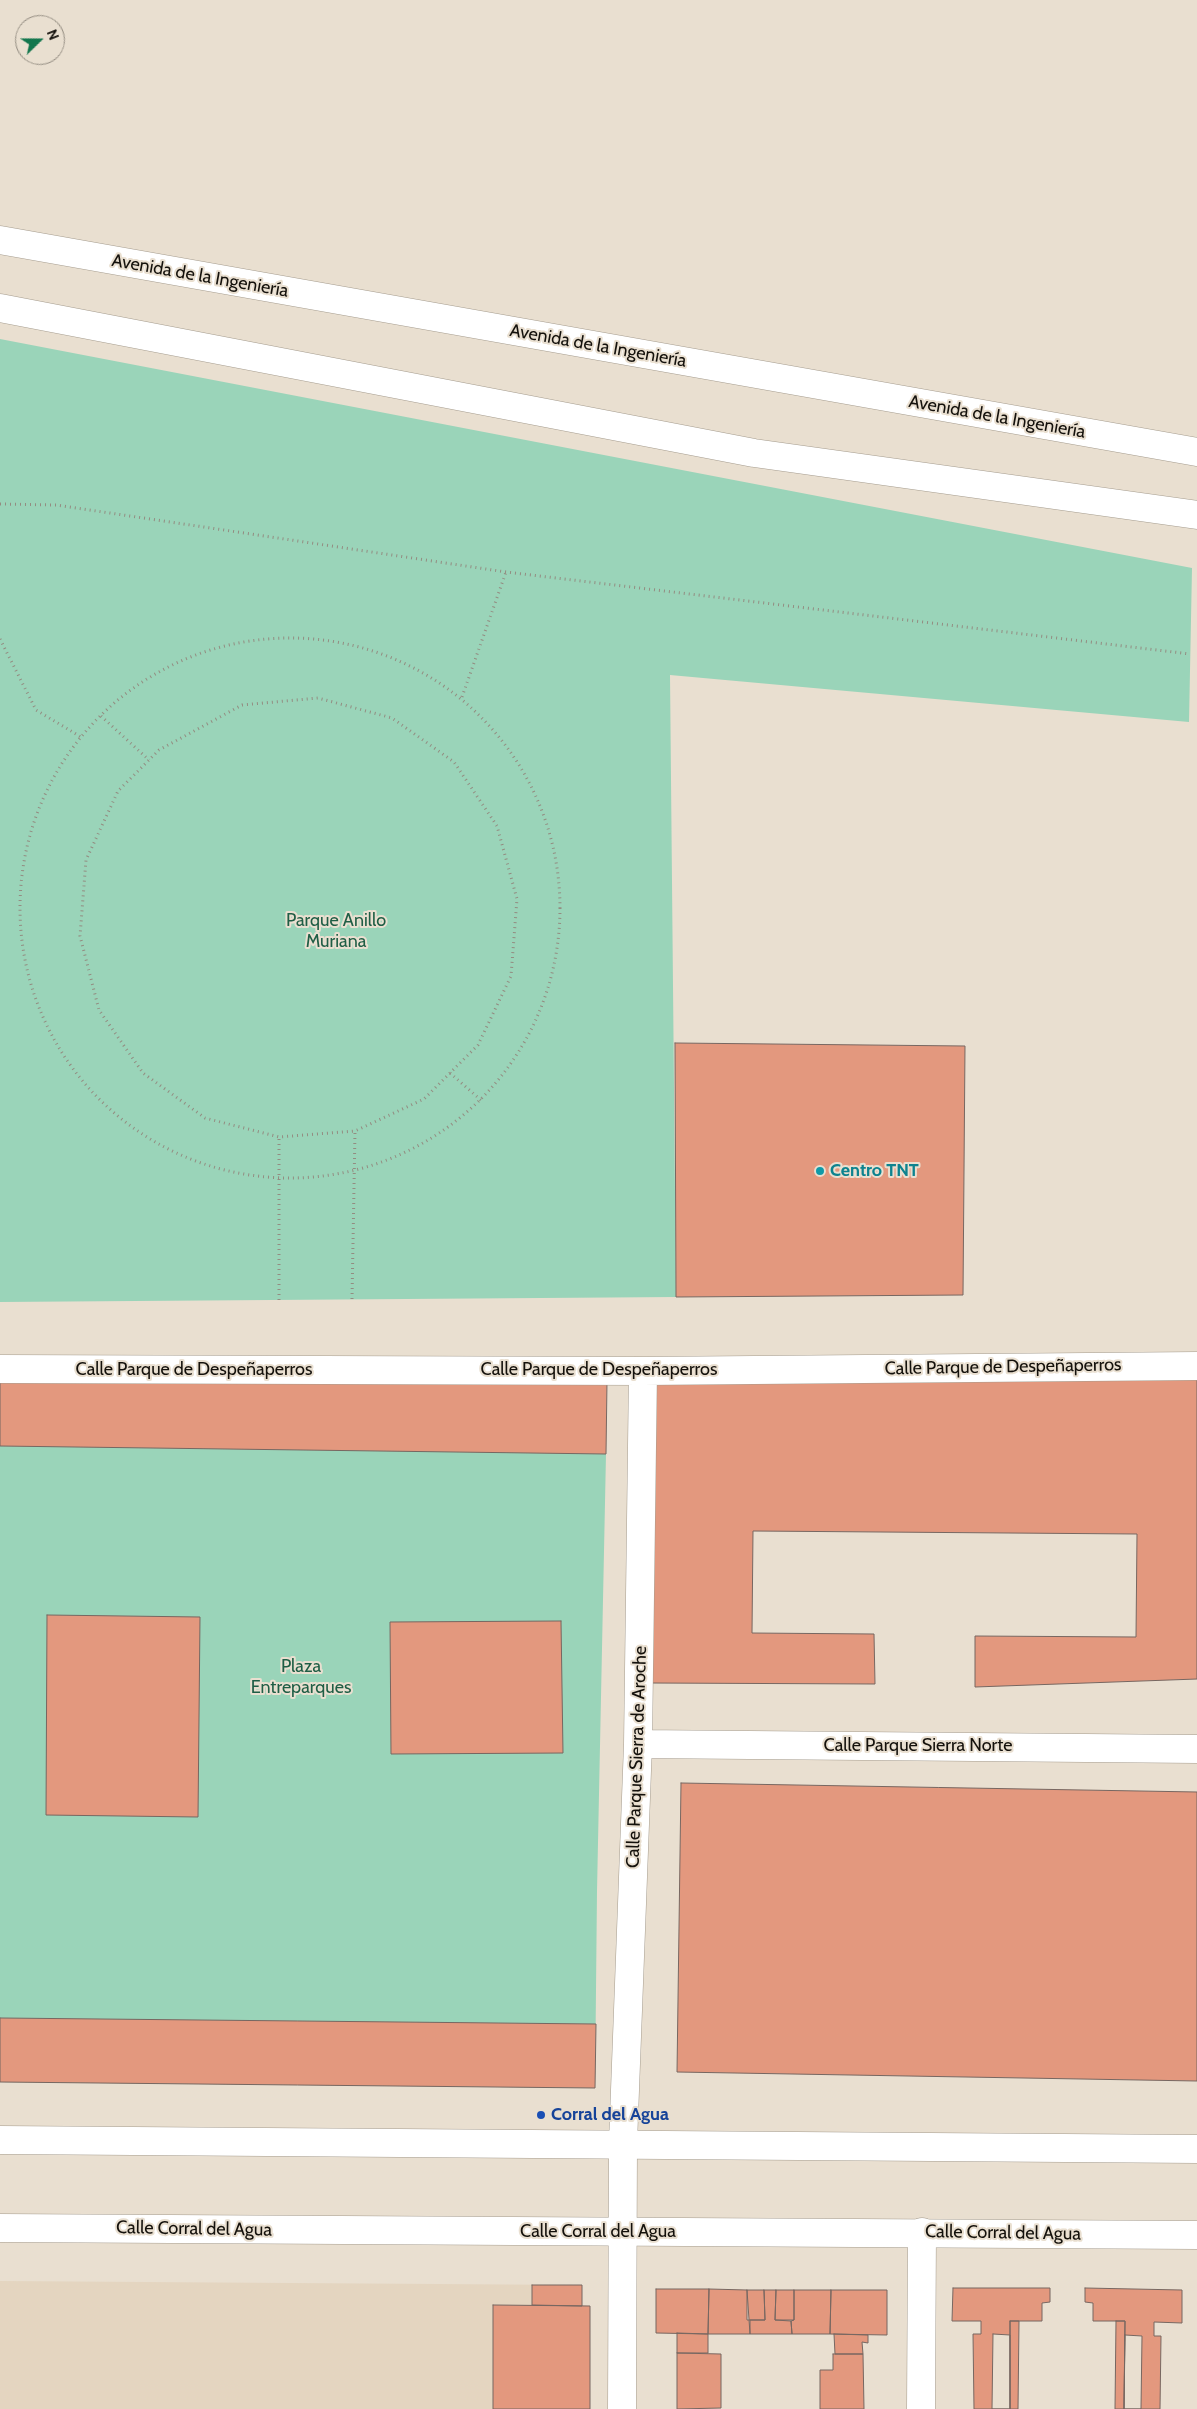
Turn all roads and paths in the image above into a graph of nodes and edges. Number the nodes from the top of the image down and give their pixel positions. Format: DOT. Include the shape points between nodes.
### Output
graph roads {
  1 [pos="0,240"];
  2 [pos="0,308"];
  3 [pos="1197,452"];
  4 [pos="0,504"];
  5 [pos="1197,515"];
  6 [pos="506,572"];
  7 [pos="0,639"];
  8 [pos="1190,654"];
  9 [pos="462,697"];
  10 [pos="101,716"];
  11 [pos="81,737"];
  12 [pos="148,760"];
  13 [pos="450,1073"];
  14 [pos="482,1101"];
  15 [pos="355,1131"];
  16 [pos="279,1138"];
  17 [pos="354,1170"];
  18 [pos="279,1177"];
  19 [pos="352,1299"];
  20 [pos="279,1300"];
  21 [pos="1197,1366"];
  22 [pos="0,1369"];
  23 [pos="643,1371"];
  24 [pos="638,1744"];
  25 [pos="1197,1749"];
  26 [pos="0,2140"];
  27 [pos="623,2143"];
  28 [pos="1197,2149"];
  29 [pos="0,2228"];
  30 [pos="623,2231"];
  31 [pos="922,2232"];
  32 [pos="1197,2235"];
  33 [pos="622,2409"];
  34 [pos="921,2409"];
  1 -- 3 [label="street, Avenida de la Ingeniería"];
  2 -- 5 [label="street" via="754,453"];
  4 -- 6 [label="path" via="56,505"];
  6 -- 8 [label="path"];
  6 -- 9 [label="path"];
  7 -- 11 [label="path" via="36,710"];
  9 -- 10 [label="path" via="384,652 296,635 207,648 128,688"];
  9 -- 14 [label="path" via="521,764 533,792 556,848 561,937 537,1024"];
  10 -- 11 [label="path"];
  10 -- 12 [label="path"];
  11 -- 18 [label="path" via="65,753 28,834 19,924 38,1012 86,1088 155,1145 240,1176"];
  12 -- 13 [label="path" via="159,750 242,704 318,698 392,718 454,762 498,826 517,899 511,976 478,1045"];
  12 -- 16 [label="path" via="118,791 86,860 80,936 99,1010 143,1073 205,1118"];
  13 -- 14 [label="path"];
  13 -- 15 [label="path" via="424,1099"];
  14 -- 17 [label="path" via="415,1151"];
  15 -- 16 [label="path"];
  15 -- 17 [label="path"];
  16 -- 18 [label="path"];
  17 -- 18 [label="path" via="329,1179"];
  17 -- 19 [label="path"];
  18 -- 20 [label="path"];
  21 -- 23 [label="street, Calle Parque de Despeñaperros"];
  22 -- 23 [label="street, Calle Parque de Despeñaperros"];
  23 -- 24 [label="street, Calle Parque Sierra de Aroche"];
  24 -- 25 [label="street, Calle Parque Sierra Norte"];
  24 -- 27 [label="street, Calle Parque Sierra de Aroche"];
  26 -- 27 [label="street"];
  27 -- 28 [label="street"];
  27 -- 30 [label="street, Calle Parque Sierra de Aroche"];
  29 -- 30 [label="street, Calle Corral del Agua"];
  30 -- 31 [label="street, Calle Corral del Agua"];
  30 -- 33 [label="street, Calle Parque Sierra de Aroche"];
  31 -- 32 [label="street, Calle Corral del Agua"];
  31 -- 34 [label="street"];
}
